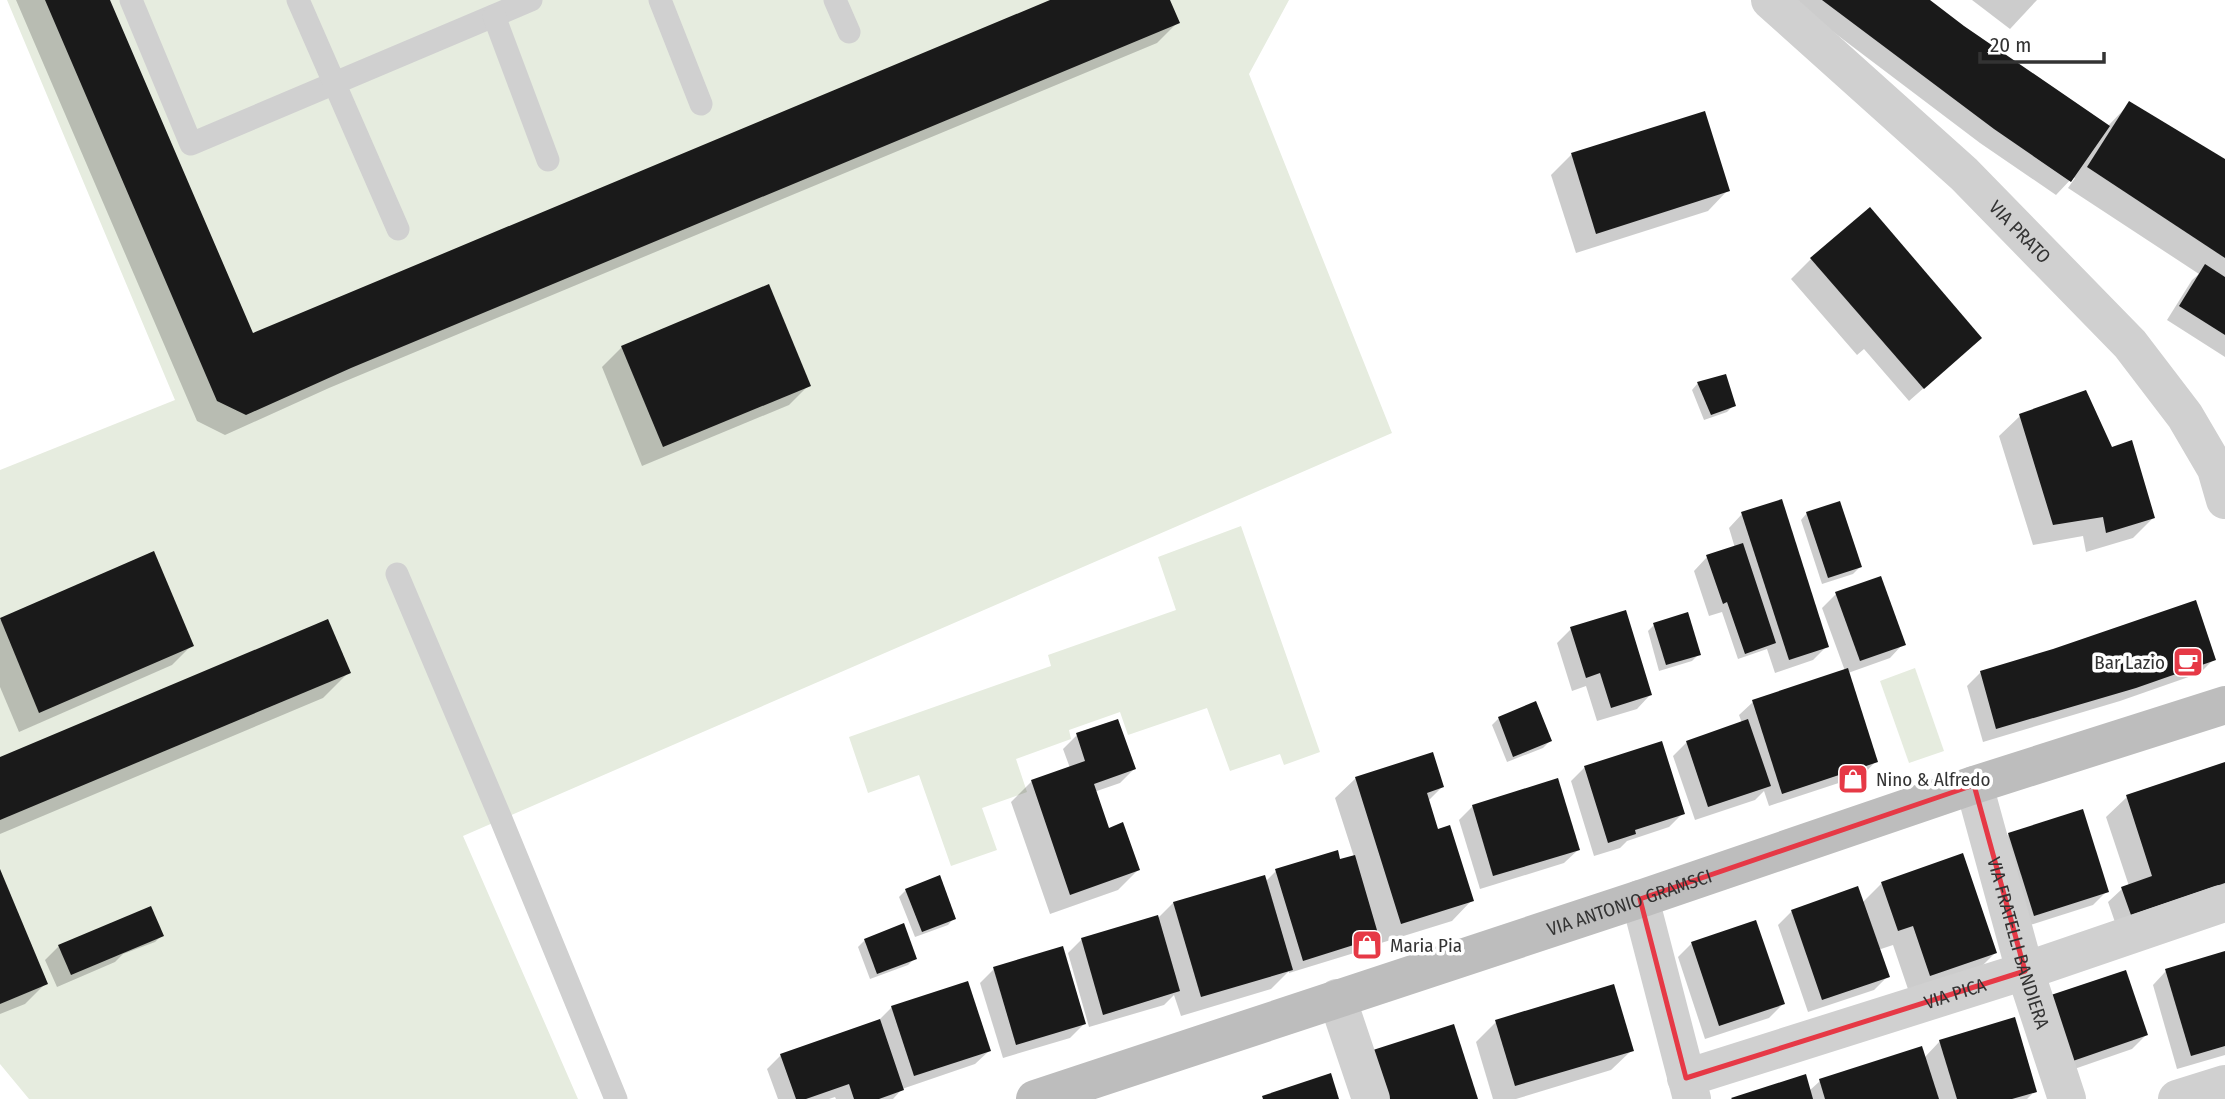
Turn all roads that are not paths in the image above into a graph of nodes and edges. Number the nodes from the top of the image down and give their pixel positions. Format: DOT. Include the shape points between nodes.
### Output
graph roads {
  1 [pos="131,0"];
  2 [pos="298,0"];
  3 [pos="531,0"];
  4 [pos="660,0"];
  5 [pos="835,0"];
  6 [pos="1770,0"];
  7 [pos="494,16"];
  8 [pos="849,32"];
  9 [pos="335,83"];
  10 [pos="701,104"];
  11 [pos="548,160"];
  12 [pos="398,229"];
  13 [pos="2222,473"];
  14 [pos="397,574"];
  15 [pos="2225,705"];
  16 [pos="1974,785"];
  17 [pos="1640,899"];
  18 [pos="2221,904"];
  19 [pos="2025,971"];
  20 [pos="1337,998"];
  21 [pos="2225,1084"];
  22 [pos="1689,1089"];
  23 [pos="616,1099"];
  24 [pos="1035,1099"];
  25 [pos="1371,1099"];
  26 [pos="2067,1099"];
  27 [pos="2177,1099"];
  1 -- 9 [label="lane" via="191,144"];
  2 -- 9 [label="lane"];
  3 -- 7 [label="lane"];
  4 -- 10 [label="lane"];
  5 -- 8 [label="lane"];
  6 -- 13 [label="street, VIA PRATO" via="1964,174 2130,344"];
  7 -- 9 [label="lane"];
  7 -- 11 [label="lane"];
  9 -- 12 [label="lane"];
  14 -- 23 [label="lane"];
  15 -- 16 [label="street, VIA ANTONIO GRAMSCI"];
  16 -- 17 [label="street, VIA ANTONIO GRAMSCI"];
  16 -- 19 [label="street, VIA FRATELLI BANDIERA"];
  17 -- 20 [label="street, VIA ANTONIO GRAMSCI"];
  17 -- 22 [label="street, VIA PICA"];
  18 -- 19 [label="street, VIA PICA"];
  19 -- 22 [label="street, VIA PICA"];
  19 -- 26 [label="street, VIA FRATELLI BANDIERA"];
  20 -- 24 [label="street, VIA ANTONIO GRAMSCI"];
  20 -- 25 [label="street"];
  21 -- 27 [label="street"];
}
